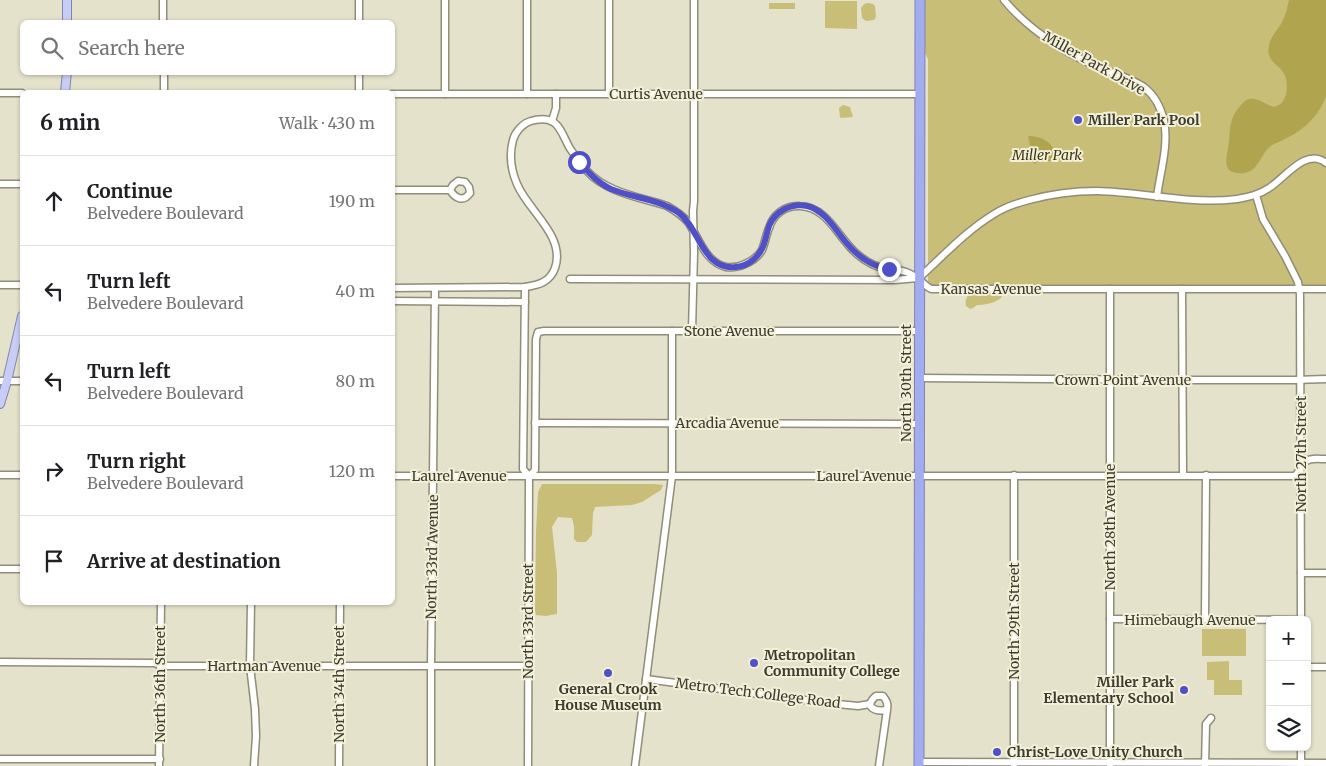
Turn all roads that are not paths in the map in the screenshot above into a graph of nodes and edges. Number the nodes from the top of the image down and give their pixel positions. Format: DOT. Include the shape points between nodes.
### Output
graph roads {
  1 [pos="67,0"];
  2 [pos="163,0"];
  3 [pos="359,0"];
  4 [pos="445,0"];
  5 [pos="527,0"];
  6 [pos="609,0"];
  7 [pos="694,0"];
  8 [pos="920,0"];
  9 [pos="1004,0"];
  10 [pos="67,20"];
  11 [pos="163,20"];
  12 [pos="359,20"];
  13 [pos="67,75"];
  14 [pos="164,75"];
  15 [pos="359,75"];
  16 [pos="65,90"];
  17 [pos="164,90"];
  18 [pos="359,90"];
  19 [pos="20,93"];
  20 [pos="0,94"];
  21 [pos="395,94"];
  22 [pos="445,94"];
  23 [pos="527,94"];
  24 [pos="556,94"];
  25 [pos="609,94"];
  26 [pos="694,94"];
  27 [pos="920,94"];
  28 [pos="552,121"];
  29 [pos="1326,163"];
  30 [pos="0,184"];
  31 [pos="20,184"];
  32 [pos="395,190"];
  33 [pos="450,190"];
  34 [pos="1256,195"];
  35 [pos="1157,197"];
  36 [pos="693,232"];
  37 [pos="919,278"];
  38 [pos="570,279"];
  39 [pos="692,280"];
  40 [pos="0,285"];
  41 [pos="20,285"];
  42 [pos="525,287"];
  43 [pos="395,288"];
  44 [pos="435,288"];
  45 [pos="1110,289"];
  46 [pos="1182,289"];
  47 [pos="1300,289"];
  48 [pos="1326,289"];
  49 [pos="395,301"];
  50 [pos="435,302"];
  51 [pos="525,302"];
  52 [pos="20,323"];
  53 [pos="672,331"];
  54 [pos="692,331"];
  55 [pos="919,331"];
  56 [pos="538,332"];
  57 [pos="919,378"];
  58 [pos="1326,379"];
  59 [pos="20,380"];
  60 [pos="1110,380"];
  61 [pos="1182,380"];
  62 [pos="1301,380"];
  63 [pos="4,381"];
  64 [pos="0,404"];
  65 [pos="535,423"];
  66 [pos="672,423"];
  67 [pos="919,424"];
  68 [pos="1326,459"];
  69 [pos="1301,467"];
  70 [pos="0,474"];
  71 [pos="20,475"];
  72 [pos="1014,475"];
  73 [pos="1110,475"];
  74 [pos="1183,475"];
  75 [pos="395,476"];
  76 [pos="433,476"];
  77 [pos="529,476"];
  78 [pos="672,476"];
  79 [pos="919,476"];
  80 [pos="1206,476"];
  81 [pos="0,568"];
  82 [pos="20,568"];
  83 [pos="1301,573"];
  84 [pos="1326,573"];
  85 [pos="161,605"];
  86 [pos="251,605"];
  87 [pos="340,605"];
  88 [pos="1301,616"];
  89 [pos="1110,620"];
  90 [pos="1206,620"];
  91 [pos="1266,620"];
  92 [pos="0,662"];
  93 [pos="160,664"];
  94 [pos="250,666"];
  95 [pos="339,666"];
  96 [pos="431,666"];
  97 [pos="528,667"];
  98 [pos="1311,667"];
  99 [pos="1326,667"];
  100 [pos="646,679"];
  101 [pos="870,704"];
  102 [pos="887,710"];
  103 [pos="1211,718"];
  104 [pos="1301,751"];
  105 [pos="0,759"];
  106 [pos="160,763"];
  107 [pos="1326,763"];
  108 [pos="919,764"];
  109 [pos="1014,764"];
  110 [pos="1110,764"];
  111 [pos="1205,764"];
  112 [pos="1301,764"];
  113 [pos="254,766"];
  114 [pos="339,766"];
  115 [pos="431,766"];
  116 [pos="528,766"];
  117 [pos="635,766"];
  118 [pos="879,766"];
  1 -- 10 [label="main road"];
  2 -- 11 [label="street"];
  3 -- 12 [label="street"];
  4 -- 22 [label="street"];
  5 -- 23 [label="street"];
  6 -- 25 [label="street"];
  7 -- 26 [label="street"];
  8 -- 27 [label="highway, North 30th Street"];
  9 -- 35 [label="street, Miller Park Drive" via="1022,20 1050,40 1080,58 1142,86 1156,100 1164,119 1165,136"];
  13 -- 16 [label="main road"];
  14 -- 17 [label="street"];
  15 -- 18 [label="street"];
  19 -- 20 [label="street"];
  21 -- 22 [label="street, Curtis Avenue"];
  22 -- 23 [label="street, Curtis Avenue"];
  23 -- 24 [label="street, Curtis Avenue"];
  24 -- 25 [label="street, Curtis Avenue"];
  24 -- 28 [label="street"];
  25 -- 26 [label="street, Curtis Avenue"];
  26 -- 27 [label="street, Curtis Avenue"];
  26 -- 36 [label="street"];
  27 -- 37 [label="highway, North 30th Street"];
  28 -- 36 [label="street" via="592,176 610,188 667,206 684,217"];
  28 -- 42 [label="street" via="528,122 514,137 511,149 518,187 556,247 553,274 540,284"];
  29 -- 34 [label="street" via="1320,159 1304,160 1271,188"];
  30 -- 31 [label="street"];
  32 -- 33 [label="street"];
  34 -- 35 [label="street" via="1217,200"];
  34 -- 47 [label="street" via="1263,219"];
  35 -- 37 [label="street" via="1075,192 1011,205 980,223"];
  36 -- 37 [label="street, Kansas Avenue" via="714,262 737,267 758,255 778,213 792,206 806,206 824,216 864,260"];
  36 -- 39 [label="street"];
  37 -- 39 [label="street"];
  37 -- 45 [label="street, Kansas Avenue" via="932,289"];
  37 -- 55 [label="highway, North 30th Street"];
  38 -- 39 [label="street"];
  39 -- 54 [label="street"];
  40 -- 41 [label="street"];
  42 -- 44 [label="street"];
  42 -- 51 [label="street, North 33rd Street"];
  43 -- 44 [label="street"];
  44 -- 50 [label="street, North 33rd Avenue"];
  45 -- 46 [label="street, Kansas Avenue"];
  45 -- 60 [label="street, North 28th Avenue"];
  46 -- 47 [label="street, Kansas Avenue"];
  46 -- 61 [label="street"];
  47 -- 48 [label="street, Kansas Avenue"];
  47 -- 62 [label="street, North 27th Street"];
  49 -- 50 [label="street"];
  50 -- 51 [label="street"];
  50 -- 76 [label="street, North 33rd Avenue"];
  51 -- 77 [label="street, North 33rd Street" via="524,469"];
  52 -- 63 [label="main road"];
  53 -- 54 [label="street, Stone Avenue"];
  53 -- 56 [label="street, Stone Avenue"];
  53 -- 66 [label="street"];
  54 -- 55 [label="street, Stone Avenue"];
  55 -- 57 [label="highway, North 30th Street"];
  56 -- 65 [label="street, North 33rd Street"];
  57 -- 60 [label="street, Crown Point Avenue"];
  57 -- 67 [label="highway, North 30th Street"];
  58 -- 62 [label="street, Crown Point Avenue"];
  59 -- 63 [label="street"];
  60 -- 61 [label="street, Crown Point Avenue"];
  60 -- 73 [label="street, North 28th Avenue"];
  61 -- 62 [label="street, Crown Point Avenue"];
  61 -- 74 [label="street"];
  62 -- 69 [label="street, North 27th Street"];
  63 -- 64 [label="main road"];
  65 -- 66 [label="street, Arcadia Avenue"];
  65 -- 77 [label="street, North 33rd Street" via="535,470"];
  66 -- 67 [label="street, Arcadia Avenue"];
  66 -- 78 [label="street"];
  67 -- 79 [label="highway, North 30th Street"];
  68 -- 69 [label="street, Laurel Avenue" via="1308,459"];
  69 -- 80 [label="street, Laurel Avenue" via="1295,476"];
  69 -- 83 [label="street, North 27th Street"];
  70 -- 71 [label="street"];
  72 -- 73 [label="street, Laurel Avenue"];
  72 -- 79 [label="street, Laurel Avenue"];
  72 -- 109 [label="street, North 29th Street"];
  73 -- 74 [label="street, Laurel Avenue"];
  73 -- 89 [label="street, North 28th Avenue"];
  74 -- 80 [label="street, Laurel Avenue"];
  75 -- 76 [label="street, Laurel Avenue"];
  76 -- 77 [label="street, Laurel Avenue"];
  76 -- 96 [label="street, North 33rd Avenue"];
  77 -- 78 [label="street, Laurel Avenue"];
  77 -- 97 [label="street, North 33rd Street"];
  78 -- 79 [label="street, Laurel Avenue"];
  78 -- 100 [label="street"];
  79 -- 108 [label="highway, North 30th Street"];
  80 -- 90 [label="street"];
  81 -- 82 [label="street"];
  83 -- 84 [label="street"];
  83 -- 88 [label="street, North 27th Street"];
  85 -- 93 [label="street, North 36th Street"];
  86 -- 94 [label="street"];
  87 -- 95 [label="street, North 34th Street"];
  89 -- 90 [label="street, Himebaugh Avenue"];
  89 -- 110 [label="street, North 28th Avenue"];
  90 -- 91 [label="street, Himebaugh Avenue"];
  92 -- 93 [label="street, Hartman Avenue"];
  93 -- 94 [label="street, Hartman Avenue"];
  93 -- 106 [label="street, North 36th Street"];
  94 -- 95 [label="street, Hartman Avenue"];
  94 -- 113 [label="street" via="255,709"];
  95 -- 96 [label="street, Hartman Avenue"];
  95 -- 114 [label="street, North 34th Street"];
  96 -- 97 [label="street, Hartman Avenue"];
  96 -- 115 [label="street, North 33rd Avenue"];
  97 -- 116 [label="street, North 33rd Street"];
  98 -- 99 [label="street"];
  100 -- 101 [label="street, Metro Tech College Road" via="827,703"];
  100 -- 117 [label="street"];
  101 -- 102 [label="street, Metro Tech College Road" via="874,710"];
  101 -- 102 [label="street, Metro Tech College Road" via="876,696 883,696"];
  102 -- 118 [label="street"];
  103 -- 111 [label="street" via="1206,724"];
  104 -- 112 [label="street"];
  105 -- 106 [label="street"];
  107 -- 112 [label="street"];
  108 -- 109 [label="street"];
  109 -- 110 [label="street"];
  110 -- 111 [label="street"];
  111 -- 112 [label="street"];
}
